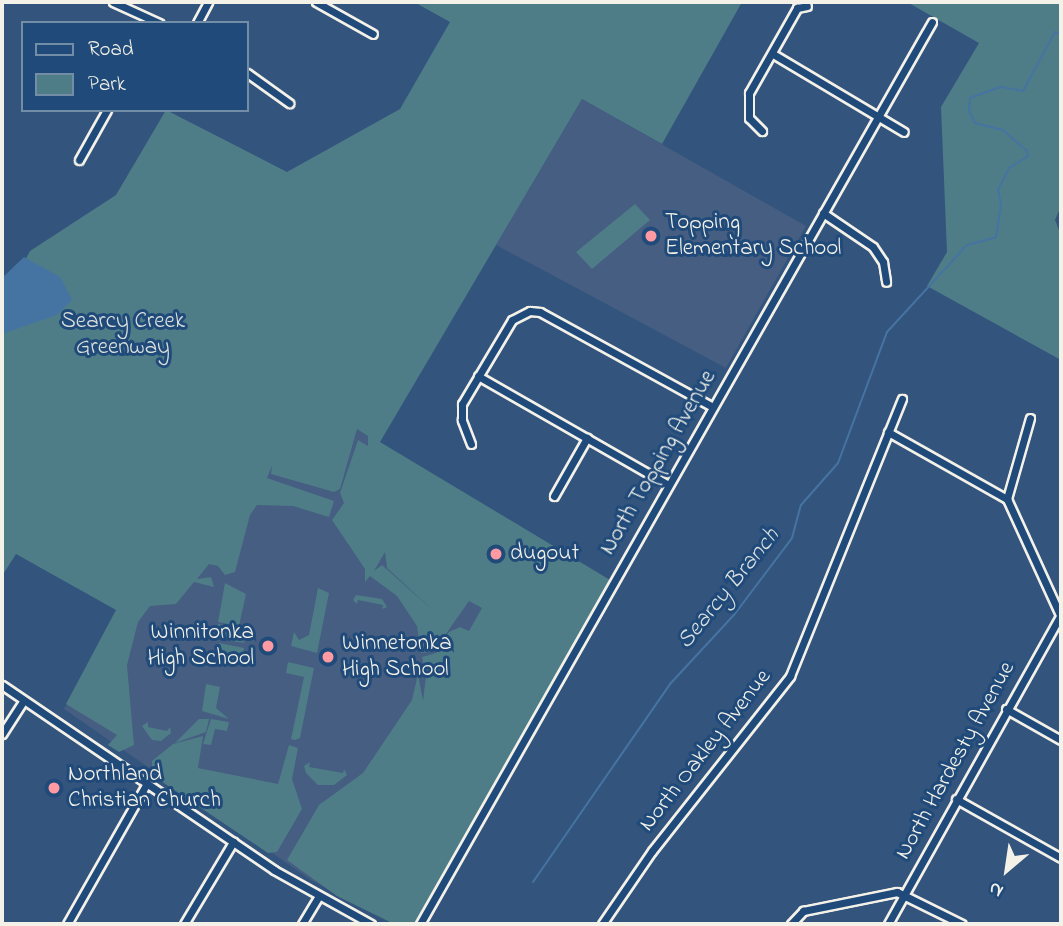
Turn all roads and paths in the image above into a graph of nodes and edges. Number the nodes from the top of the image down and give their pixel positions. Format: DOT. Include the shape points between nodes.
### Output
graph roads {
  1 [pos="113,2"];
  2 [pos="208,2"];
  3 [pos="316,2"];
  4 [pos="807,6"];
  5 [pos="154,21"];
  6 [pos="198,21"];
  7 [pos="932,22"];
  8 [pos="373,34"];
  9 [pos="773,54"];
  10 [pos="248,74"];
  11 [pos="289,103"];
  12 [pos="106,113"];
  13 [pos="878,117"];
  14 [pos="762,131"];
  15 [pos="904,132"];
  16 [pos="79,160"];
  17 [pos="823,213"];
  18 [pos="886,282"];
  19 [pos="478,376"];
  20 [pos="902,399"];
  21 [pos="713,407"];
  22 [pos="1030,418"];
  23 [pos="888,432"];
  24 [pos="587,438"];
  25 [pos="471,444"];
  26 [pos="668,485"];
  27 [pos="554,496"];
  28 [pos="1007,499"];
  29 [pos="1060,617"];
  30 [pos="2,685"];
  31 [pos="24,700"];
  32 [pos="1006,709"];
  33 [pos="2,733"];
  34 [pos="1061,740"];
  35 [pos="148,783"];
  36 [pos="956,799"];
  37 [pos="233,842"];
  38 [pos="1061,858"];
  39 [pos="904,894"];
  40 [pos="318,897"];
  41 [pos="67,924"];
  42 [pos="184,924"];
  43 [pos="302,924"];
  44 [pos="371,924"];
  45 [pos="420,924"];
  46 [pos="602,924"];
  47 [pos="791,924"];
  48 [pos="888,924"];
  49 [pos="962,924"];
  1 -- 5 [label="street"];
  2 -- 6 [label="street"];
  3 -- 8 [label="street"];
  4 -- 9 [label="street" via="797,8"];
  7 -- 13 [label="street, North Topping Avenue"];
  9 -- 13 [label="street"];
  9 -- 14 [label="street" via="747,103 748,118"];
  10 -- 11 [label="street"];
  12 -- 16 [label="street"];
  13 -- 15 [label="street"];
  13 -- 17 [label="street, North Topping Avenue"];
  17 -- 18 [label="street" via="873,247 883,262"];
  17 -- 21 [label="street, North Topping Avenue"];
  19 -- 21 [label="street" via="512,320 536,311"];
  19 -- 24 [label="street"];
  19 -- 25 [label="street" via="461,412"];
  20 -- 23 [label="street, North Oakley Avenue"];
  21 -- 26 [label="street, North Topping Avenue"];
  22 -- 28 [label="street"];
  23 -- 28 [label="street"];
  23 -- 46 [label="street, North Oakley Avenue" via="790,676 652,851"];
  24 -- 26 [label="street"];
  24 -- 27 [label="street"];
  26 -- 45 [label="street, North Topping Avenue"];
  28 -- 29 [label="street" via="1039,561"];
  29 -- 32 [label="street, North Hardesty Avenue"];
  30 -- 31 [label="street"];
  31 -- 33 [label="street"];
  31 -- 35 [label="street"];
  32 -- 34 [label="street"];
  32 -- 36 [label="street, North Hardesty Avenue"];
  35 -- 37 [label="street"];
  35 -- 41 [label="street"];
  36 -- 38 [label="street"];
  36 -- 39 [label="street, North Hardesty Avenue"];
  37 -- 40 [label="street"];
  37 -- 42 [label="street"];
  39 -- 47 [label="street" via="803,911"];
  39 -- 48 [label="street, North Hardesty Avenue"];
  39 -- 49 [label="street"];
  40 -- 43 [label="street"];
  40 -- 44 [label="street"];
}
